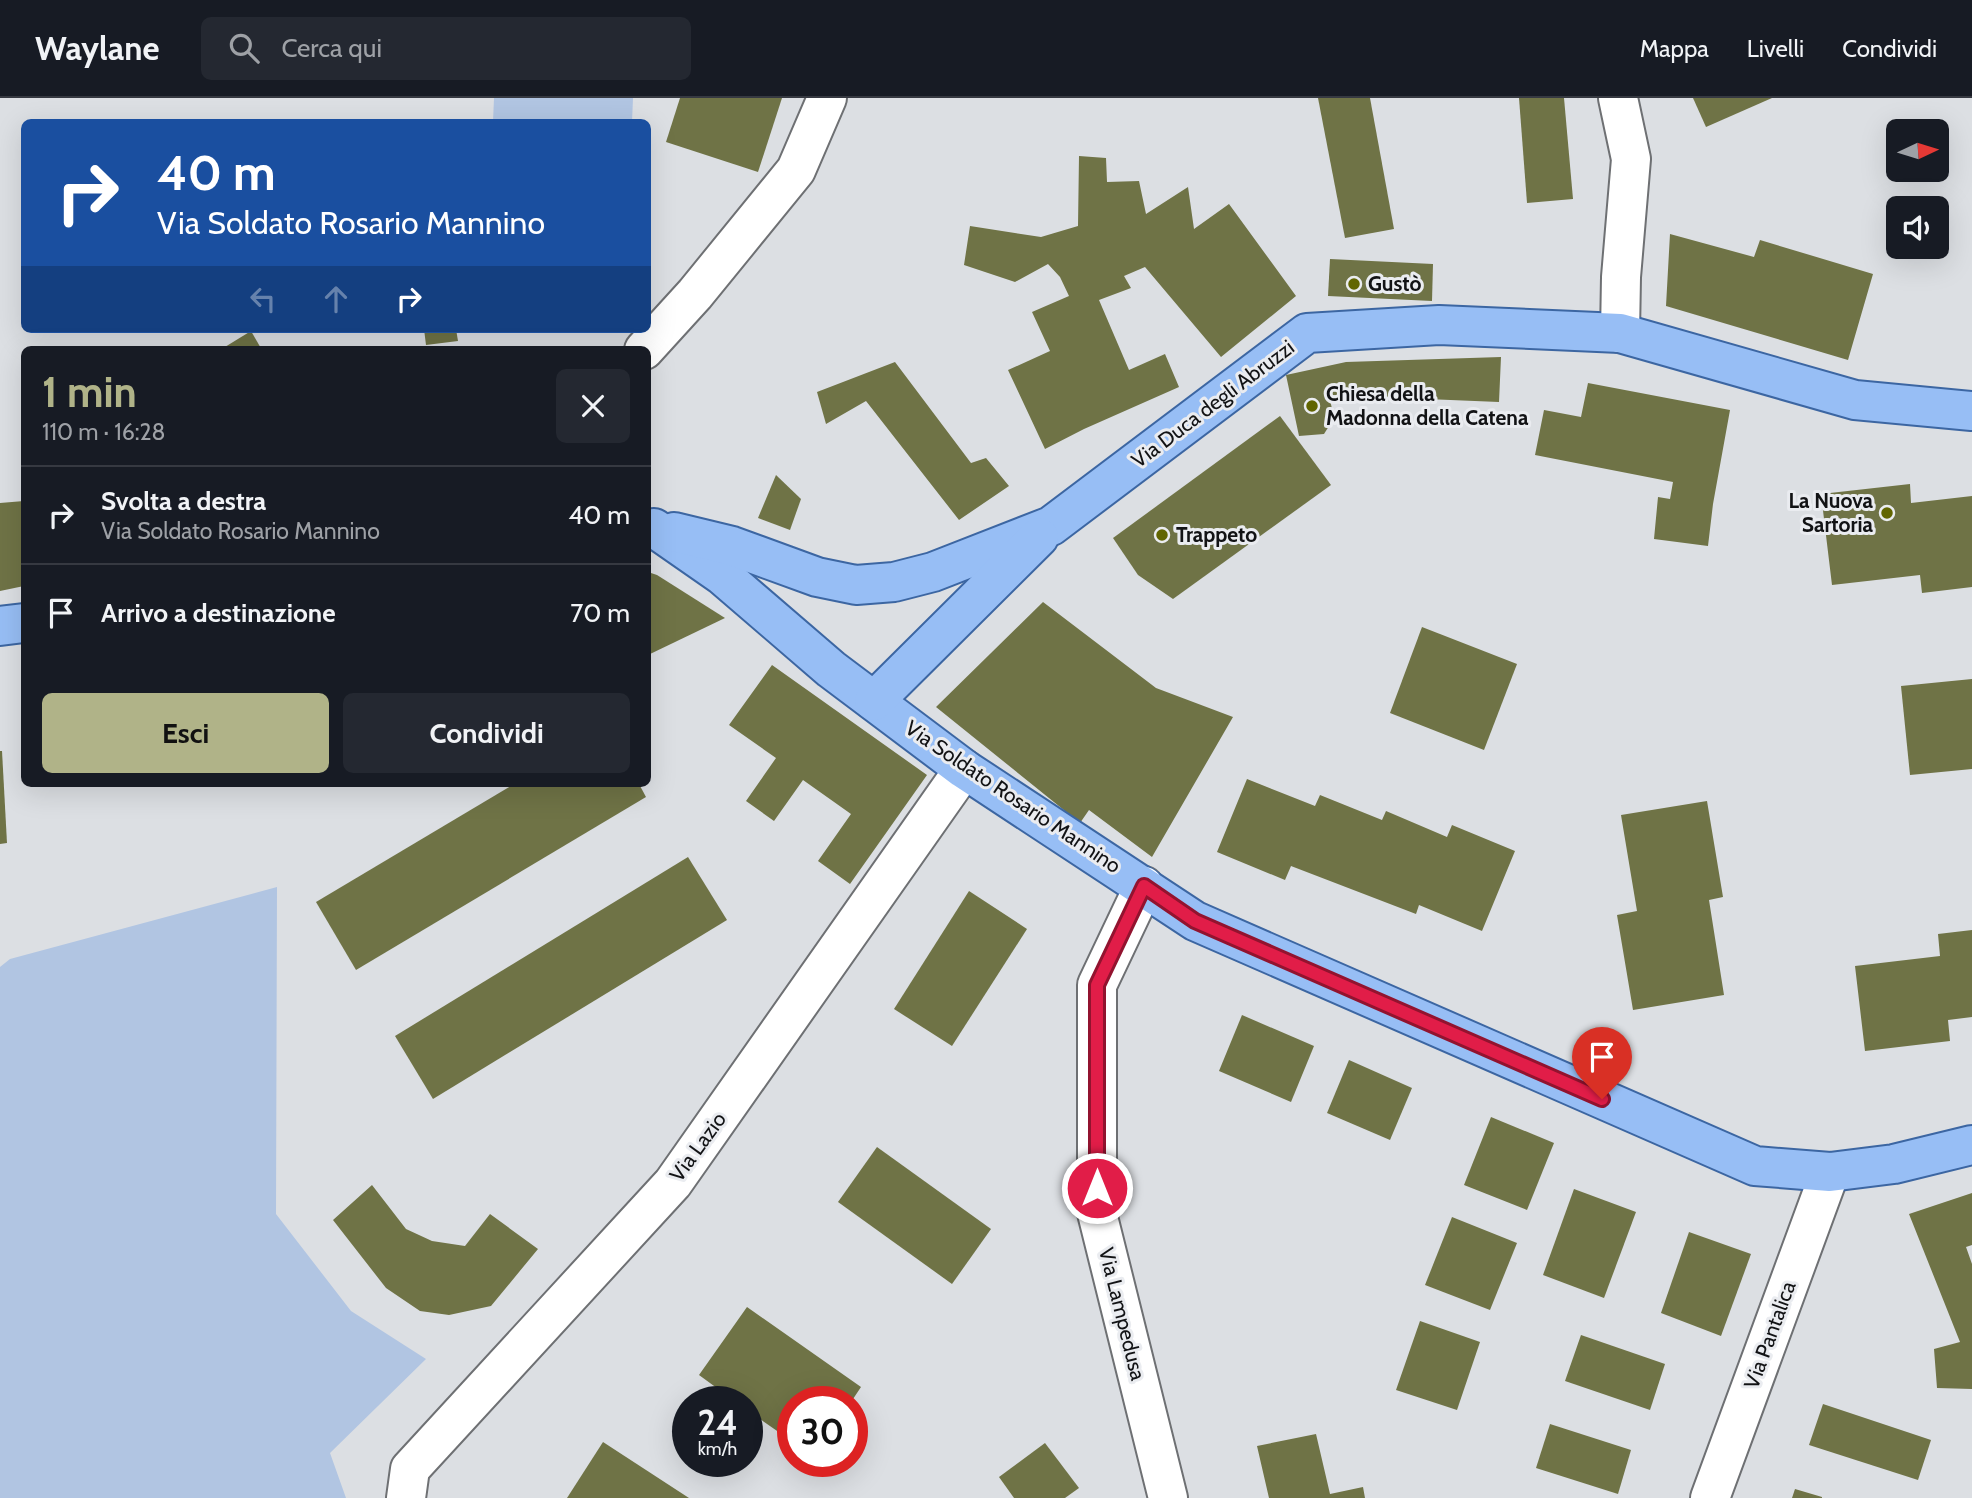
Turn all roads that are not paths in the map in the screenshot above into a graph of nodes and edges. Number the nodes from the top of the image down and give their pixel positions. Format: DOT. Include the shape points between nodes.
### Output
graph roads {
  1 [pos="827,98"];
  2 [pos="1618,98"];
  3 [pos="1620,333"];
  4 [pos="649,346"];
  5 [pos="1972,411"];
  6 [pos="1051,526"];
  7 [pos="651,527"];
  8 [pos="21,623"];
  9 [pos="0,626"];
  10 [pos="874,701"];
  11 [pos="964,769"];
  12 [pos="1144,886"];
  13 [pos="1972,1144"];
  14 [pos="1830,1172"];
  15 [pos="406,1498"];
  16 [pos="1168,1498"];
  17 [pos="1710,1498"];
  1 -- 4 [label="street" via="796,170"];
  2 -- 3 [label="street" via="1631,159"];
  3 -- 5 [label="main road, Via Duca degli Abruzzi" via="1855,400"];
  3 -- 6 [label="main road, Via Duca degli Abruzzi" via="1439,325 1307,333"];
  6 -- 7 [label="main road, Via Duca degli Abruzzi" via="933,572 856,585 817,577 732,546"];
  6 -- 10 [label="main road"];
  7 -- 10 [label="main road, Via Soldato Rosario Mannino" via="723,576"];
  8 -- 9 [label="main road"];
  10 -- 11 [label="main road, Via Soldato Rosario Mannino"];
  11 -- 12 [label="main road, Via Soldato Rosario Mannino"];
  11 -- 15 [label="street, Via Lazio" via="673,1183 410,1469"];
  12 -- 14 [label="main road, Via Soldato Rosario Mannino" via="1195,921 1755,1166"];
  12 -- 16 [label="street, Via Lampedusa" via="1097,985 1097,1213"];
  13 -- 14 [label="main road, Via Soldato Rosario Mannino" via="1894,1164"];
  14 -- 17 [label="street, Via Pantalica"];
}
